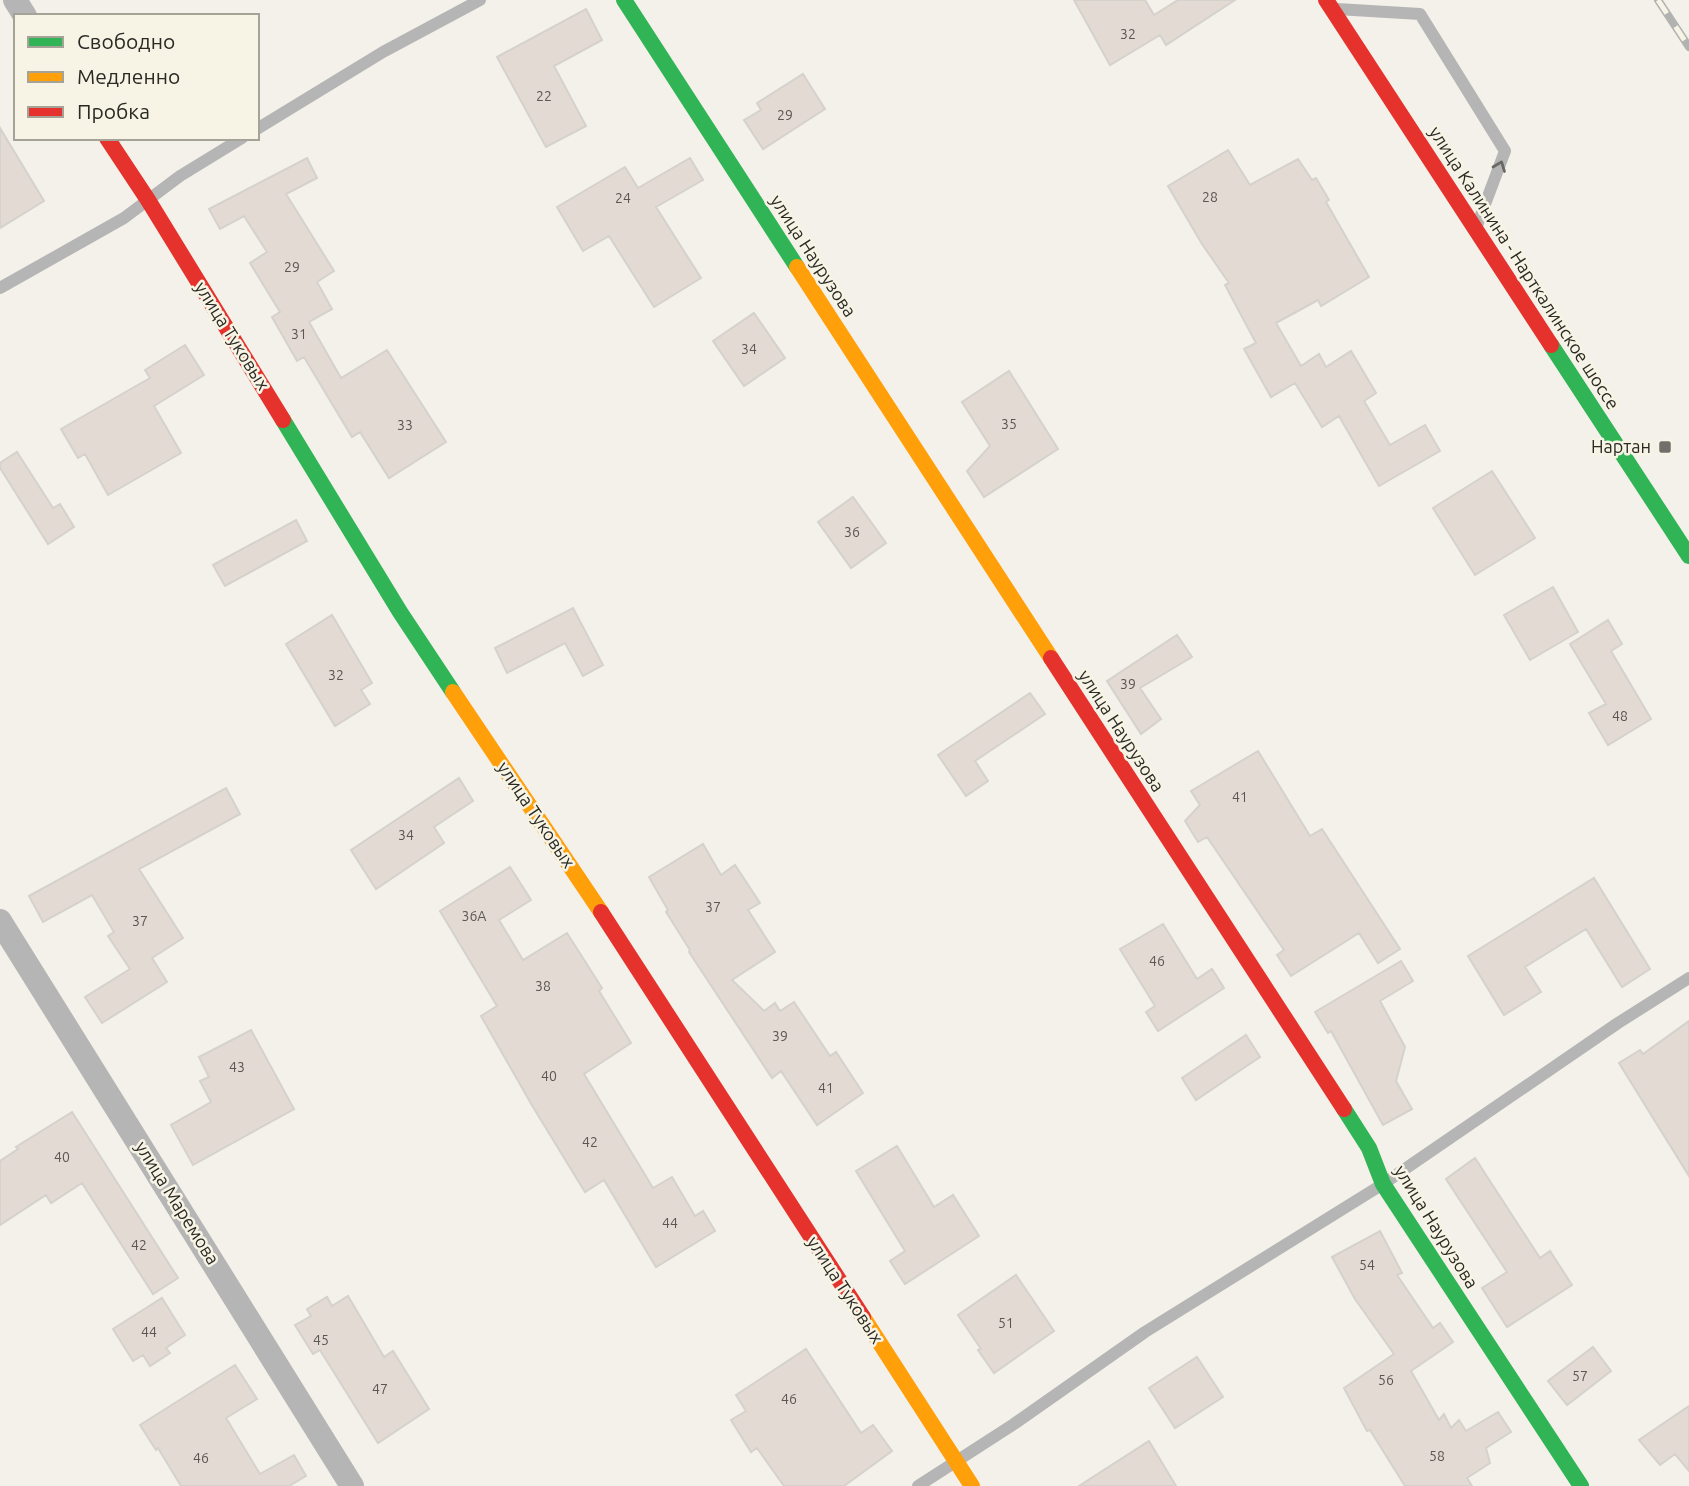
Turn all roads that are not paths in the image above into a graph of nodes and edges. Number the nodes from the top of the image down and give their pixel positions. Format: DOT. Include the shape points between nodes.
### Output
graph roads {
  1 [pos="480,0"];
  2 [pos="624,0"];
  3 [pos="1329,4"];
  4 [pos="259,128"];
  5 [pos="108,140"];
  6 [pos="239,140"];
  7 [pos="148,200"];
  8 [pos="1476,230"];
  9 [pos="0,288"];
  10 [pos="1689,556"];
  11 [pos="0,921"];
  12 [pos="1689,978"];
  13 [pos="1383,1184"];
  14 [pos="956,1461"];
  15 [pos="352,1486"];
  16 [pos="918,1486"];
  17 [pos="972,1486"];
  18 [pos="1581,1486"];
  1 -- 4 [label="lane" via="383,52"];
  2 -- 13 [label="street, улица Наурузова" via="1369,1148"];
  3 -- 8 [label="street, улица Калинина - Нарткалинское шоссе"];
  8 -- 3 [label="lane, one-way" via="1505,151 1420,14"];
  5 -- 7 [label="street, улица Туковых"];
  6 -- 7 [label="lane"];
  7 -- 9 [label="lane"];
  7 -- 14 [label="street, улица Туковых" via="400,612 588,892"];
  8 -- 10 [label="street, улица Калинина - Нарткалинское шоссе"];
  11 -- 15 [label="street, улица Маремова"];
  12 -- 13 [label="lane"];
  13 -- 14 [label="lane" via="1145,1332"];
  13 -- 18 [label="street, улица Наурузова"];
  14 -- 16 [label="lane"];
  14 -- 17 [label="street, улица Туковых"];
}
